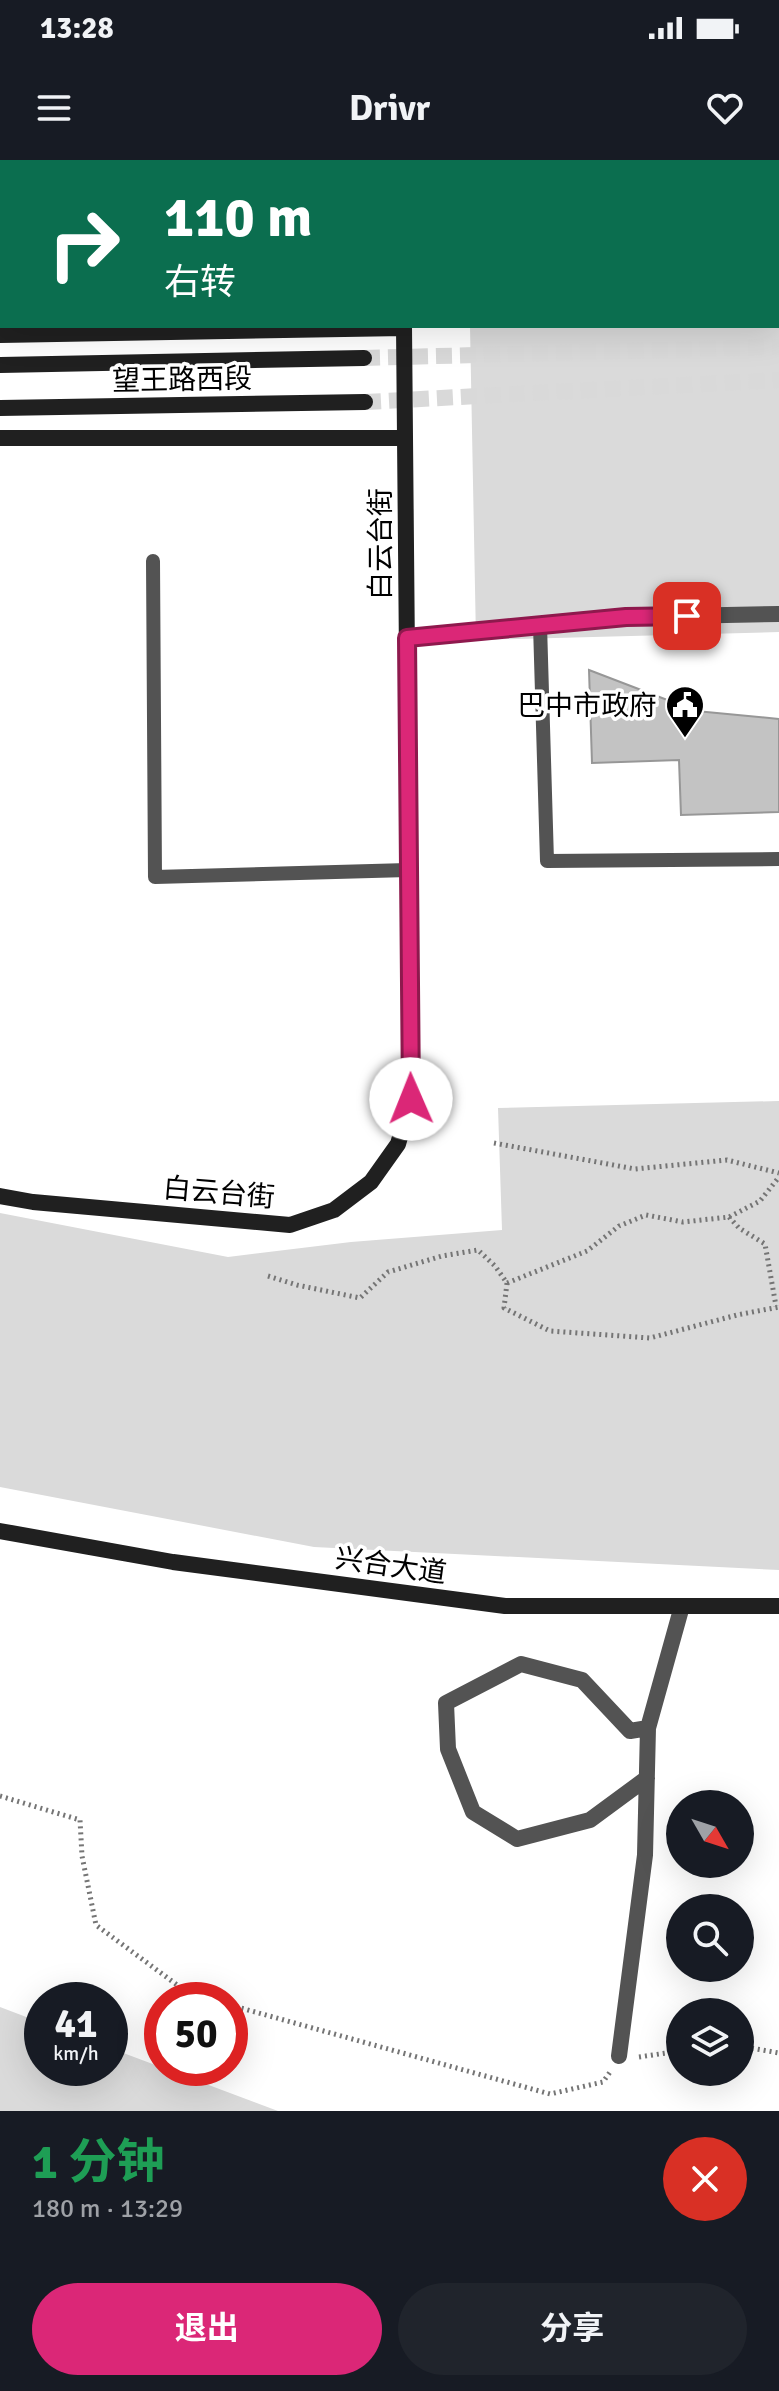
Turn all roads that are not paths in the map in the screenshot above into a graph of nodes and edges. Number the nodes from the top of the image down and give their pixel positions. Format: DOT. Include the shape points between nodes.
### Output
graph roads {
  1 [pos="354,328"];
  2 [pos="404,328"];
  3 [pos="0,335"];
  4 [pos="364,358"];
  5 [pos="0,365"];
  6 [pos="365,402"];
  7 [pos="0,408"];
  8 [pos="0,438"];
  9 [pos="405,438"];
  10 [pos="153,561"];
  11 [pos="779,614"];
  12 [pos="540,625"];
  13 [pos="407,638"];
  14 [pos="779,859"];
  15 [pos="408,870"];
  16 [pos="0,1196"];
  17 [pos="0,1531"];
  18 [pos="682,1606"];
  19 [pos="779,1606"];
  20 [pos="648,1728"];
  21 [pos="647,1778"];
  22 [pos="619,2056"];
  1 -- 3 [label="main road"];
  2 -- 9 [label="main road, 白云台街"];
  4 -- 5 [label="main road, 望王路西段"];
  6 -- 7 [label="main road, 望王路西段"];
  8 -- 9 [label="main road"];
  9 -- 13 [label="main road, 白云台街"];
  10 -- 15 [label="lane" via="155,877"];
  11 -- 12 [label="street" via="626,617"];
  12 -- 13 [label="street"];
  12 -- 14 [label="lane" via="547,861"];
  13 -- 15 [label="main road, 白云台街"];
  15 -- 16 [label="main road, 白云台街" via="411,1099 398,1144 371,1182 334,1210 290,1225"];
  17 -- 18 [label="main road, 兴合大道" via="173,1562 505,1606"];
  18 -- 19 [label="main road, 兴合大道"];
  18 -- 20 [label="street"];
  20 -- 21 [label="street"];
  20 -- 21 [label="street" via="630,1731 582,1680 521,1664 446,1703 448,1749 473,1812 517,1839 590,1820"];
  21 -- 22 [label="street" via="645,1855"];
}
